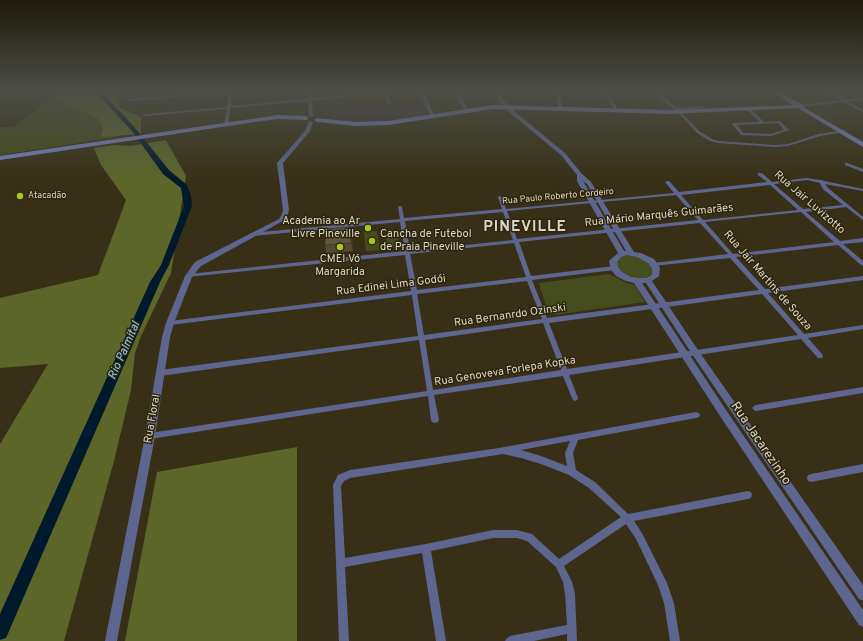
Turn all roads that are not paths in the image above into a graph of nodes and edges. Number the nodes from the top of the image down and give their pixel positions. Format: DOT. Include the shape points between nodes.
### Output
graph roads {
  1 [pos="227,121"];
  2 [pos="253,121"];
  3 [pos="310,121"];
  4 [pos="334,121"];
  5 [pos="412,121"];
  6 [pos="523,121"];
  7 [pos="687,121"];
  8 [pos="762,121"];
  9 [pos="824,121"];
  10 [pos="764,123"];
  11 [pos="226,125"];
  12 [pos="841,131"];
  13 [pos="863,142"];
  14 [pos="863,145"];
  15 [pos="0,159"];
  16 [pos="846,164"];
  17 [pos="863,171"];
  18 [pos="760,174"];
  19 [pos="580,175"];
  20 [pos="822,181"];
  21 [pos="667,182"];
  22 [pos="772,183"];
  23 [pos="863,190"];
  24 [pos="677,194"];
  25 [pos="500,197"];
  26 [pos="592,201"];
  27 [pos="600,201"];
  28 [pos="845,206"];
  29 [pos="400,207"];
  30 [pos="504,210"];
  31 [pos="802,210"];
  32 [pos="402,220"];
  33 [pos="863,220"];
  34 [pos="701,221"];
  35 [pos="617,230"];
  36 [pos="609,231"];
  37 [pos="253,234"];
  38 [pos="863,240"];
  39 [pos="515,242"];
  40 [pos="839,243"];
  41 [pos="407,253"];
  42 [pos="631,253"];
  43 [pos="622,254"];
  44 [pos="732,256"];
  45 [pos="863,264"];
  46 [pos="654,265"];
  47 [pos="614,268"];
  48 [pos="189,276"];
  49 [pos="863,278"];
  50 [pos="529,279"];
  51 [pos="648,280"];
  52 [pos="637,281"];
  53 [pos="764,291"];
  54 [pos="414,293"];
  55 [pos="664,304"];
  56 [pos="653,306"];
  57 [pos="544,321"];
  58 [pos="170,323"];
  59 [pos="863,328"];
  60 [pos="802,336"];
  61 [pos="422,338"];
  62 [pos="694,352"];
  63 [pos="684,354"];
  64 [pos="820,356"];
  65 [pos="160,372"];
  66 [pos="565,374"];
  67 [pos="863,390"];
  68 [pos="432,394"];
  69 [pos="575,398"];
  70 [pos="756,408"];
  71 [pos="696,415"];
  72 [pos="435,420"];
  73 [pos="150,436"];
  74 [pos="576,437"];
  75 [pos="498,450"];
  76 [pos="863,468"];
  77 [pos="572,472"];
  78 [pos="811,478"];
  79 [pos="748,494"];
  80 [pos="789,509"];
  81 [pos="804,509"];
  82 [pos="626,518"];
  83 [pos="426,548"];
  84 [pos="341,563"];
  85 [pos="559,564"];
  86 [pos="863,594"];
  87 [pos="863,621"];
  88 [pos="570,629"];
  89 [pos="111,641"];
  90 [pos="344,641"];
  91 [pos="441,641"];
  92 [pos="510,641"];
  93 [pos="572,641"];
  94 [pos="675,641"];
  1 -- 11 [label="street"];
  2 -- 11 [label="main road"];
  3 -- 37 [label="street, Rua Floral" via="307,131 280,163 286,210 284,216"];
  4 -- 5 [label="main road" via="370,124"];
  6 -- 19 [label="street" via="563,154"];
  7 -- 12 [label="street" via="711,140 774,146 788,145"];
  8 -- 10 [label="street"];
  9 -- 12 [label="main road"];
  10 -- 10 [label="street" via="756,123 734,124 742,134 771,135 787,130 779,122"];
  11 -- 15 [label="main road"];
  12 -- 13 [label="main road"];
  12 -- 14 [label="main road"];
  16 -- 17 [label="street"];
  18 -- 22 [label="street, Rua Jair Luvizotto"];
  19 -- 26 [label="street" via="580,181"];
  19 -- 27 [label="street" via="589,183"];
  20 -- 22 [label="street, Rua Paulo Roberto Cordeiro" via="807,179"];
  20 -- 23 [label="street, Rua Paulo Roberto Cordeiro"];
  20 -- 28 [label="street" via="823,186"];
  21 -- 24 [label="street, Rua Jair Martins de Souza"];
  22 -- 24 [label="street, Rua Paulo Roberto Cordeiro"];
  22 -- 31 [label="street, Rua Jair Luvizotto"];
  24 -- 27 [label="street, Rua Paulo Roberto Cordeiro"];
  24 -- 34 [label="street, Rua Jair Martins de Souza"];
  25 -- 30 [label="street"];
  26 -- 27 [label="street, Rua Paulo Roberto Cordeiro"];
  26 -- 30 [label="street, Rua Paulo Roberto Cordeiro"];
  26 -- 36 [label="street"];
  27 -- 35 [label="street"];
  28 -- 31 [label="street, Rua Mário Marquês Guimarães"];
  28 -- 33 [label="street"];
  29 -- 32 [label="street"];
  30 -- 32 [label="street, Rua Paulo Roberto Cordeiro"];
  30 -- 39 [label="street"];
  31 -- 34 [label="street, Rua Mário Marquês Guimarães"];
  31 -- 40 [label="street, Rua Jair Luvizotto"];
  32 -- 37 [label="street, Rua Paulo Roberto Cordeiro"];
  32 -- 41 [label="street"];
  34 -- 35 [label="street, Rua Mário Marquês Guimarães"];
  34 -- 44 [label="street, Rua Jair Martins de Souza"];
  35 -- 36 [label="street, Rua Mário Marquês Guimarães"];
  35 -- 42 [label="street"];
  36 -- 39 [label="street, Rua Mário Marquês Guimarães"];
  36 -- 43 [label="street"];
  37 -- 48 [label="street, Rua Floral" via="198,264"];
  38 -- 40 [label="street"];
  39 -- 41 [label="street, Rua Mário Marquês Guimarães"];
  39 -- 50 [label="street"];
  40 -- 44 [label="street"];
  40 -- 45 [label="street, Rua Jair Luvizotto"];
  41 -- 48 [label="street, Rua Mário Marquês Guimarães"];
  41 -- 54 [label="street"];
  42 -- 43 [label="street"];
  42 -- 46 [label="street" via="644,256"];
  43 -- 47 [label="street" via="614,259"];
  44 -- 46 [label="street"];
  44 -- 53 [label="street, Rua Jair Martins de Souza"];
  46 -- 51 [label="street" via="656,273"];
  47 -- 50 [label="street, Rua Edinei Lima Godói"];
  47 -- 52 [label="street" via="621,276"];
  48 -- 58 [label="street, Rua Floral"];
  49 -- 53 [label="street, Rua Bernanrdo Ozinski"];
  50 -- 54 [label="street, Rua Edinei Lima Godói"];
  50 -- 57 [label="street"];
  51 -- 52 [label="street"];
  51 -- 55 [label="street, Rua Jacarezinho"];
  52 -- 56 [label="street, Rua Jacarezinho"];
  53 -- 55 [label="street, Rua Bernanrdo Ozinski"];
  53 -- 60 [label="street, Rua Jair Martins de Souza"];
  54 -- 58 [label="street, Rua Edinei Lima Godói"];
  54 -- 61 [label="street"];
  55 -- 56 [label="street, Rua Bernanrdo Ozinski"];
  55 -- 62 [label="street, Rua Jacarezinho"];
  56 -- 57 [label="street, Rua Bernanrdo Ozinski"];
  56 -- 63 [label="street, Rua Jacarezinho"];
  57 -- 61 [label="street, Rua Bernanrdo Ozinski"];
  57 -- 66 [label="street"];
  58 -- 65 [label="street, Rua Floral"];
  59 -- 60 [label="street, Rua Genoveva Forlepa Kopka"];
  60 -- 62 [label="street, Rua Genoveva Forlepa Kopka"];
  60 -- 64 [label="street, Rua Jair Martins de Souza"];
  61 -- 65 [label="street, Rua Bernanrdo Ozinski"];
  61 -- 68 [label="street"];
  62 -- 63 [label="street, Rua Genoveva Forlepa Kopka"];
  62 -- 81 [label="street, Rua Jacarezinho"];
  63 -- 66 [label="street, Rua Genoveva Forlepa Kopka"];
  63 -- 80 [label="street, Rua Jacarezinho"];
  65 -- 73 [label="street, Rua Floral"];
  66 -- 68 [label="street, Rua Genoveva Forlepa Kopka"];
  66 -- 69 [label="street"];
  67 -- 70 [label="street"];
  68 -- 72 [label="street"];
  68 -- 73 [label="street, Rua Genoveva Forlepa Kopka"];
  71 -- 74 [label="street"];
  73 -- 89 [label="street, Rua Floral"];
  74 -- 75 [label="street"];
  74 -- 77 [label="street" via="569,453"];
  75 -- 77 [label="street" via="521,454"];
  75 -- 84 [label="street" via="350,474 341,478 337,485"];
  76 -- 78 [label="street"];
  77 -- 82 [label="street" via="592,485"];
  79 -- 82 [label="street"];
  80 -- 81 [label="street"];
  80 -- 87 [label="street, Rua Jacarezinho"];
  81 -- 86 [label="street, Rua Jacarezinho"];
  82 -- 85 [label="street"];
  82 -- 94 [label="street" via="639,536 662,583 669,603"];
  83 -- 84 [label="street"];
  83 -- 85 [label="street" via="493,534 517,534 529,537"];
  83 -- 91 [label="street"];
  84 -- 90 [label="street"];
  85 -- 88 [label="street" via="570,594"];
  88 -- 92 [label="street"];
  88 -- 93 [label="street"];
}
